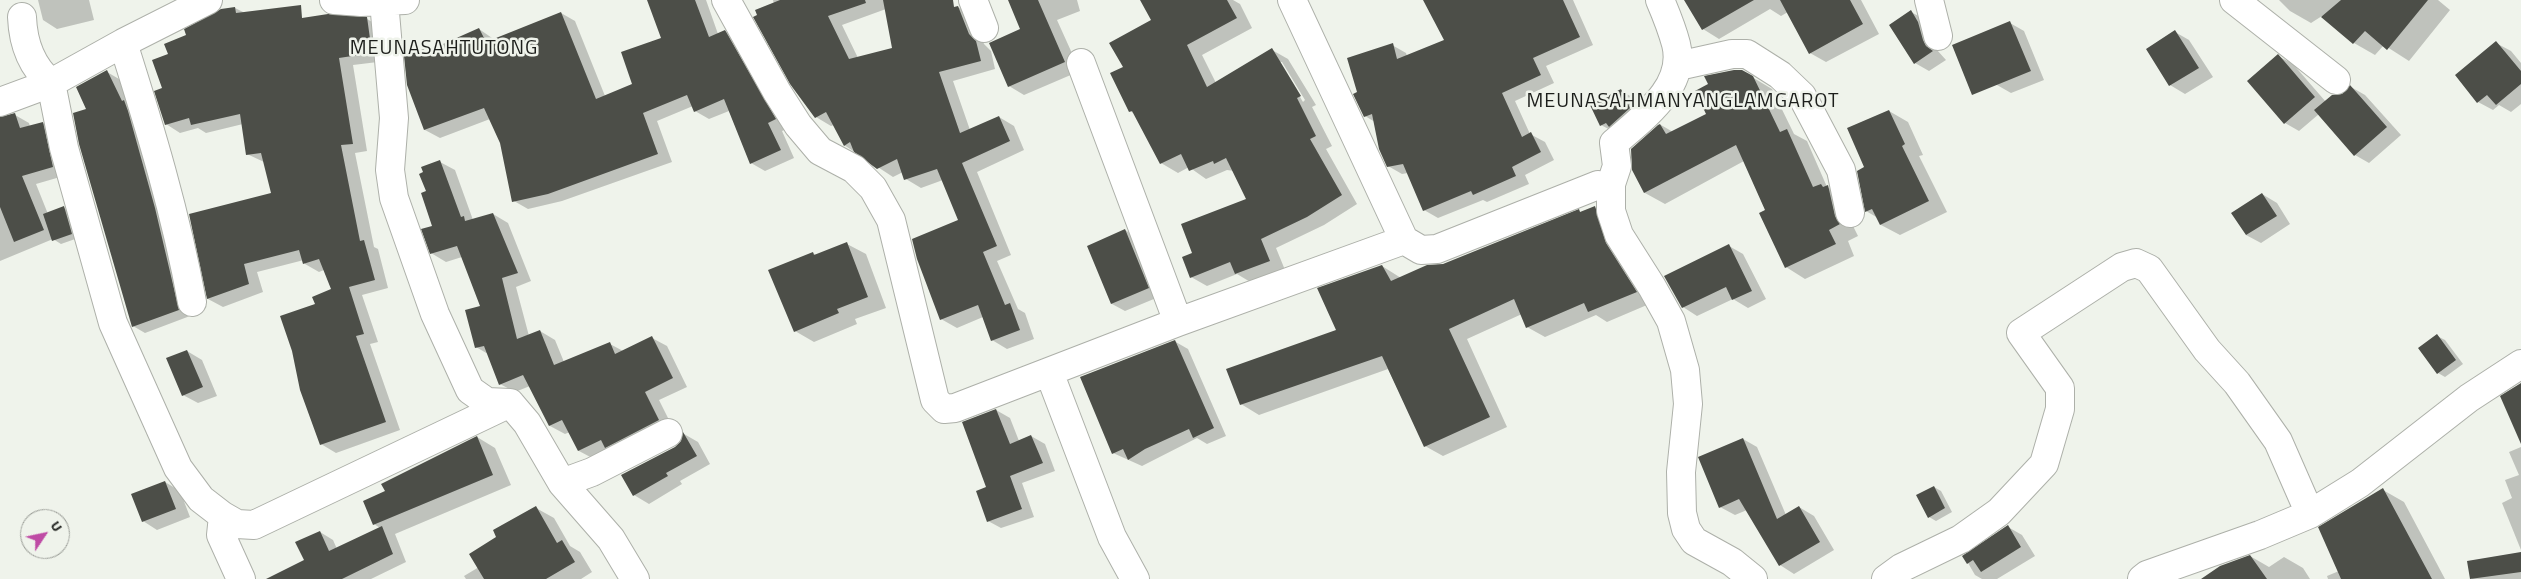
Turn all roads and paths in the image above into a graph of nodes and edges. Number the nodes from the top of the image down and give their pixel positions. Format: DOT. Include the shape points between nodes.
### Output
graph roads {
  1 [pos="208,0"];
  2 [pos="334,0"];
  3 [pos="726,0"];
  4 [pos="973,0"];
  5 [pos="1292,0"];
  6 [pos="1660,0"];
  7 [pos="1930,0"];
  8 [pos="2234,0"];
  9 [pos="395,1"];
  10 [pos="22,17"];
  11 [pos="984,28"];
  12 [pos="1938,36"];
  13 [pos="123,43"];
  14 [pos="1081,63"];
  15 [pos="1678,66"];
  16 [pos="2336,80"];
  17 [pos="51,83"];
  18 [pos="0,102"];
  19 [pos="1598,185"];
  20 [pos="1850,213"];
  21 [pos="1404,240"];
  22 [pos="192,302"];
  23 [pos="1178,322"];
  24 [pos="2521,364"];
  25 [pos="1049,372"];
  26 [pos="510,403"];
  27 [pos="668,433"];
  28 [pos="562,483"];
  29 [pos="2310,514"];
  30 [pos="223,516"];
  31 [pos="241,579"];
  32 [pos="635,579"];
  33 [pos="1135,579"];
  34 [pos="1753,579"];
  35 [pos="1886,579"];
  36 [pos="2142,579"];
  1 -- 13 [label="street"];
  2 -- 9 [label="street"];
  3 -- 25 [label="street" via="798,125 820,151 854,169 873,188 890,220 936,403 944,409 955,408"];
  4 -- 11 [label="street"];
  5 -- 21 [label="street"];
  6 -- 15 [label="street" via="1677,45"];
  7 -- 12 [label="street"];
  8 -- 16 [label="street"];
  9 -- 26 [label="street" via="390,170 394,198 435,314 470,390 486,402"];
  10 -- 17 [label="street" via="22,32 29,53"];
  13 -- 17 [label="street"];
  13 -- 22 [label="street" via="182,246"];
  14 -- 23 [label="street"];
  15 -- 20 [label="street" via="1746,54 1780,75 1802,96 1841,170"];
  15 -- 34 [label="street" via="1659,103 1614,143 1617,166 1611,184 1611,212 1619,235 1671,320 1685,370 1688,404 1681,472 1682,513 1686,529 1694,541 1732,562"];
  17 -- 18 [label="street"];
  17 -- 30 [label="street" via="64,148 113,323 178,468 200,498"];
  19 -- 21 [label="street" via="1437,249 1421,250"];
  21 -- 23 [label="street"];
  23 -- 25 [label="street"];
  24 -- 29 [label="street" via="2469,398 2360,483"];
  25 -- 33 [label="street" via="1105,520"];
  26 -- 28 [label="street"];
  26 -- 30 [label="street" via="254,525 237,524"];
  27 -- 28 [label="street" via="585,476"];
  28 -- 32 [label="street" via="611,539"];
  29 -- 35 [label="street" via="2278,441 2253,404 2207,350 2149,269 2136,263 2122,267 2021,333 2060,388 2060,409 2044,464 1991,517 1961,539 1901,568"];
  29 -- 36 [label="street"];
  30 -- 31 [label="street" via="221,535"];
}
